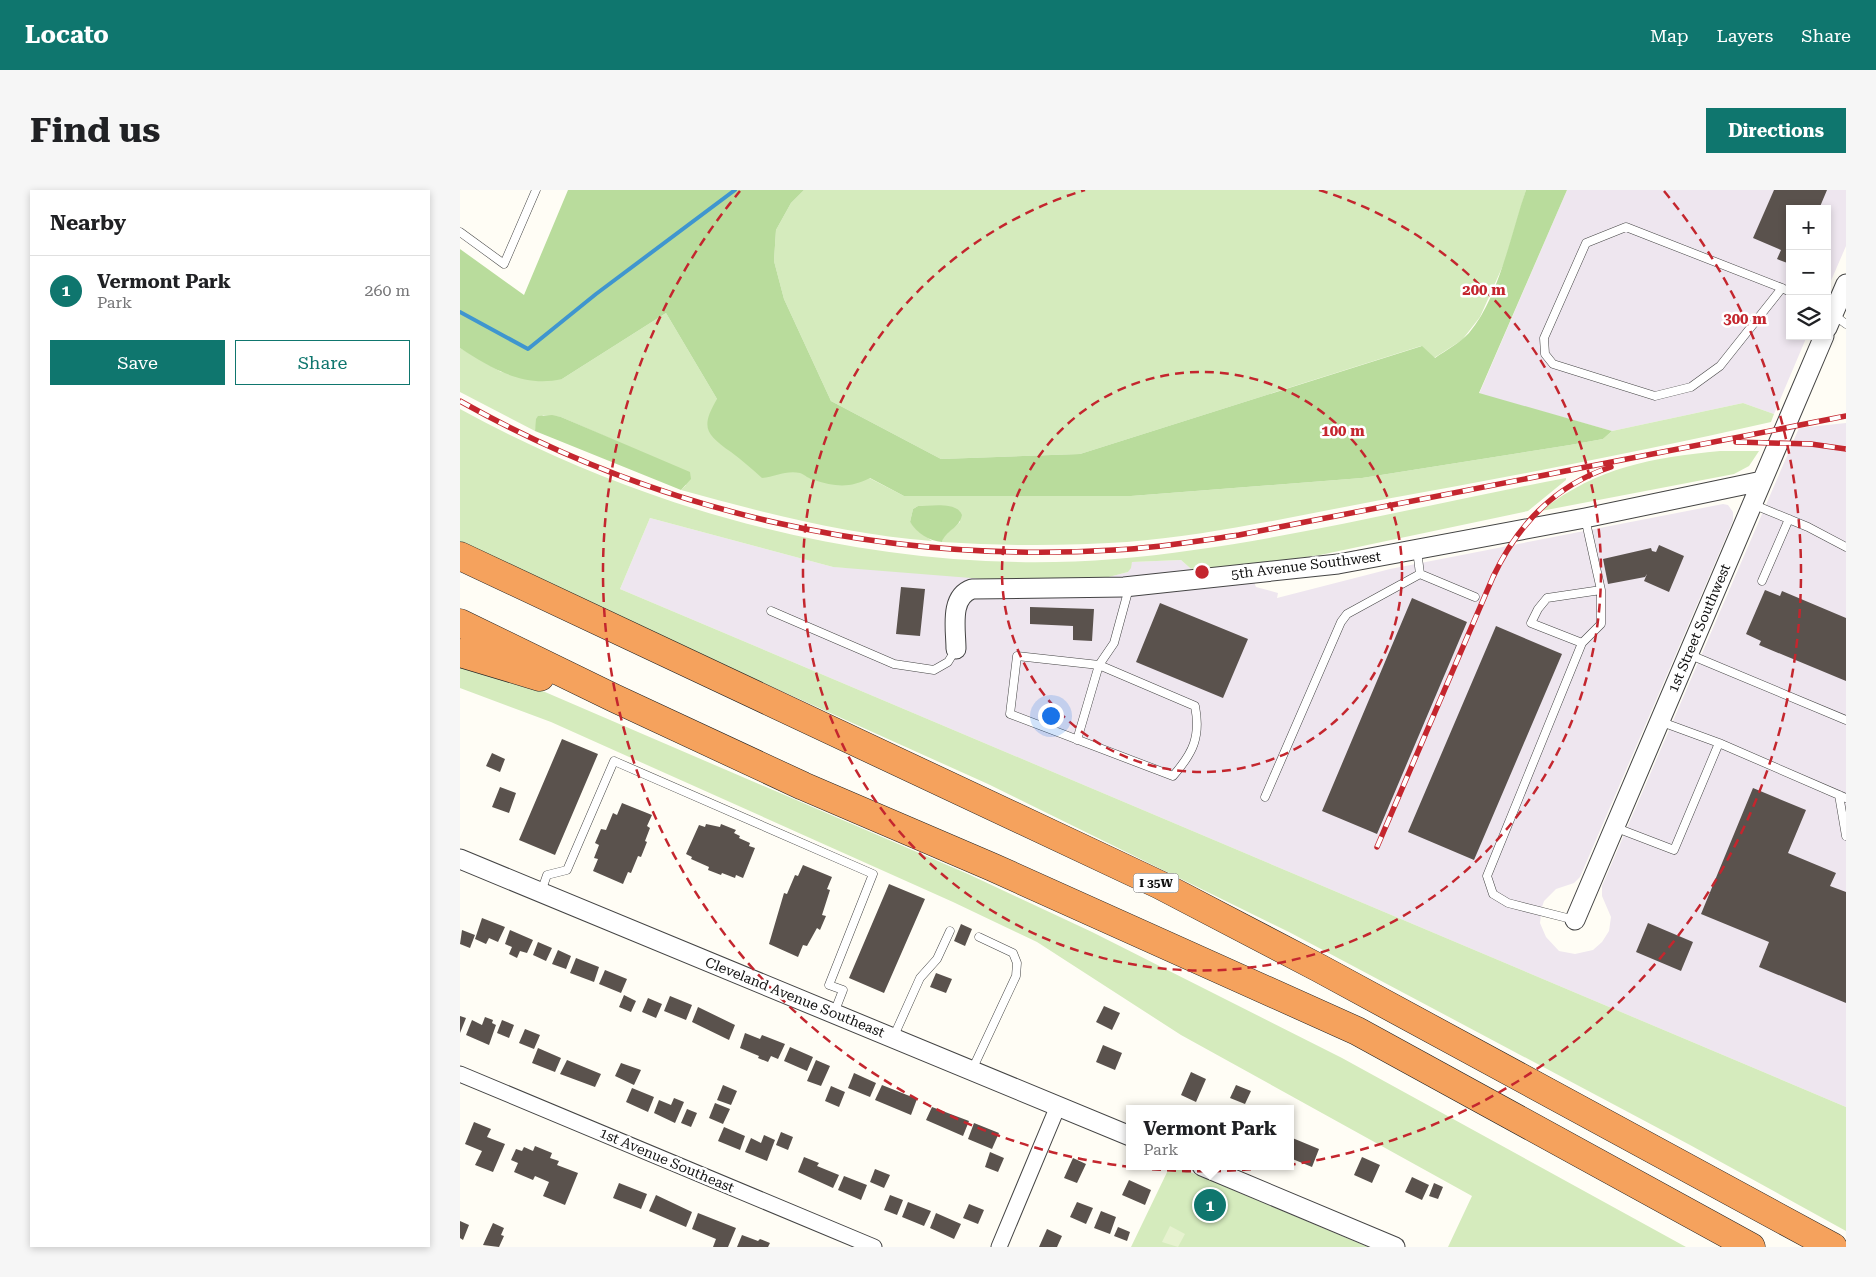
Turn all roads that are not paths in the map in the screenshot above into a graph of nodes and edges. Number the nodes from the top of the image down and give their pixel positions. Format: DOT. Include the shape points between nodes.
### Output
graph roads {
  1 [pos="536,190"];
  2 [pos="460,232"];
  3 [pos="1846,284"];
  4 [pos="1782,288"];
  5 [pos="1786,290"];
  6 [pos="1833,319"];
  7 [pos="1822,340"];
  8 [pos="1762,481"];
  9 [pos="1752,504"];
  10 [pos="1585,518"];
  11 [pos="1789,519"];
  12 [pos="1846,547"];
  13 [pos="1417,549"];
  14 [pos="460,556"];
  15 [pos="1420,574"];
  16 [pos="1762,581"];
  17 [pos="1130,586"];
  18 [pos="1601,590"];
  19 [pos="1475,597"];
  20 [pos="771,611"];
  21 [pos="460,623"];
  22 [pos="1582,643"];
  23 [pos="956,649"];
  24 [pos="460,653"];
  25 [pos="1688,654"];
  26 [pos="1099,665"];
  27 [pos="614,698"];
  28 [pos="1846,720"];
  29 [pos="1659,721"];
  30 [pos="1077,740"];
  31 [pos="1719,743"];
  32 [pos="1265,796"];
  33 [pos="1842,796"];
  34 [pos="1614,827"];
  35 [pos="1846,836"];
  36 [pos="460,859"];
  37 [pos="541,893"];
  38 [pos="1575,920"];
  39 [pos="950,931"];
  40 [pos="979,937"];
  41 [pos="834,1013"];
  42 [pos="893,1038"];
  43 [pos="972,1070"];
  44 [pos="460,1074"];
  45 [pos="1058,1106"];
  46 [pos="1126,1134"];
  47 [pos="1212,1170"];
  48 [pos="874,1247"];
  49 [pos="998,1247"];
  50 [pos="1395,1247"];
  51 [pos="1751,1247"];
  52 [pos="1833,1247"];
  1 -- 2 [label="lane" via="504,264"];
  3 -- 6 [label="street"];
  4 -- 4 [label="lane" via="1626,226 1586,243 1544,338 1545,354 1552,364 1655,396 1691,387 1720,366"];
  4 -- 5 [label="lane"];
  7 -- 8 [label="street, 1st Street Southwest"];
  8 -- 9 [label="street, 1st Street Southwest"];
  8 -- 10 [label="street, 5th Avenue Southwest"];
  9 -- 11 [label="lane"];
  9 -- 25 [label="street, 1st Street Southwest"];
  10 -- 13 [label="street, 5th Avenue Southwest"];
  10 -- 18 [label="lane"];
  11 -- 12 [label="lane"];
  11 -- 16 [label="lane"];
  13 -- 15 [label="lane"];
  13 -- 17 [label="street, 5th Avenue Southwest" via="1338,564"];
  14 -- 52 [label="highway, I 35W" via="1160,885"];
  15 -- 19 [label="lane"];
  15 -- 32 [label="lane" via="1347,614 1341,622"];
  17 -- 23 [label="street, 5th Avenue Southwest" via="966,591 956,608"];
  17 -- 26 [label="lane" via="1114,643"];
  18 -- 22 [label="lane" via="1601,624"];
  18 -- 22 [label="lane" via="1547,598 1531,623"];
  20 -- 23 [label="lane" via="894,664 934,670 948,662"];
  21 -- 27 [label="highway"];
  22 -- 38 [label="lane" via="1487,876 1493,894 1508,903"];
  24 -- 27 [label="highway"];
  25 -- 28 [label="lane"];
  25 -- 29 [label="street, 1st Street Southwest"];
  26 -- 30 [label="lane"];
  26 -- 30 [label="lane" via="1017,656 1010,714"];
  26 -- 30 [label="lane" via="1195,706 1198,723 1191,756 1173,776"];
  27 -- 51 [label="highway" via="803,786 1357,1031"];
  29 -- 31 [label="lane"];
  29 -- 34 [label="street, 1st Street Southwest"];
  31 -- 33 [label="lane"];
  31 -- 34 [label="lane" via="1674,850"];
  33 -- 35 [label="lane"];
  34 -- 38 [label="street, 1st Street Southwest"];
  36 -- 37 [label="street, Cleveland Avenue Southeast"];
  37 -- 41 [label="street, Cleveland Avenue Southeast"];
  37 -- 41 [label="lane" via="547,875 567,870 614,762 873,874 830,985 843,990"];
  39 -- 42 [label="lane" via="937,959 920,978"];
  40 -- 43 [label="lane" via="1014,953 1017,964 1016,976"];
  41 -- 42 [label="street, Cleveland Avenue Southeast"];
  42 -- 43 [label="street, Cleveland Avenue Southeast"];
  43 -- 45 [label="street, Cleveland Avenue Southeast"];
  44 -- 48 [label="street, 1st Avenue Southeast"];
  45 -- 46 [label="street, Cleveland Avenue Southeast"];
  45 -- 49 [label="street"];
  47 -- 50 [label="street"];
}
